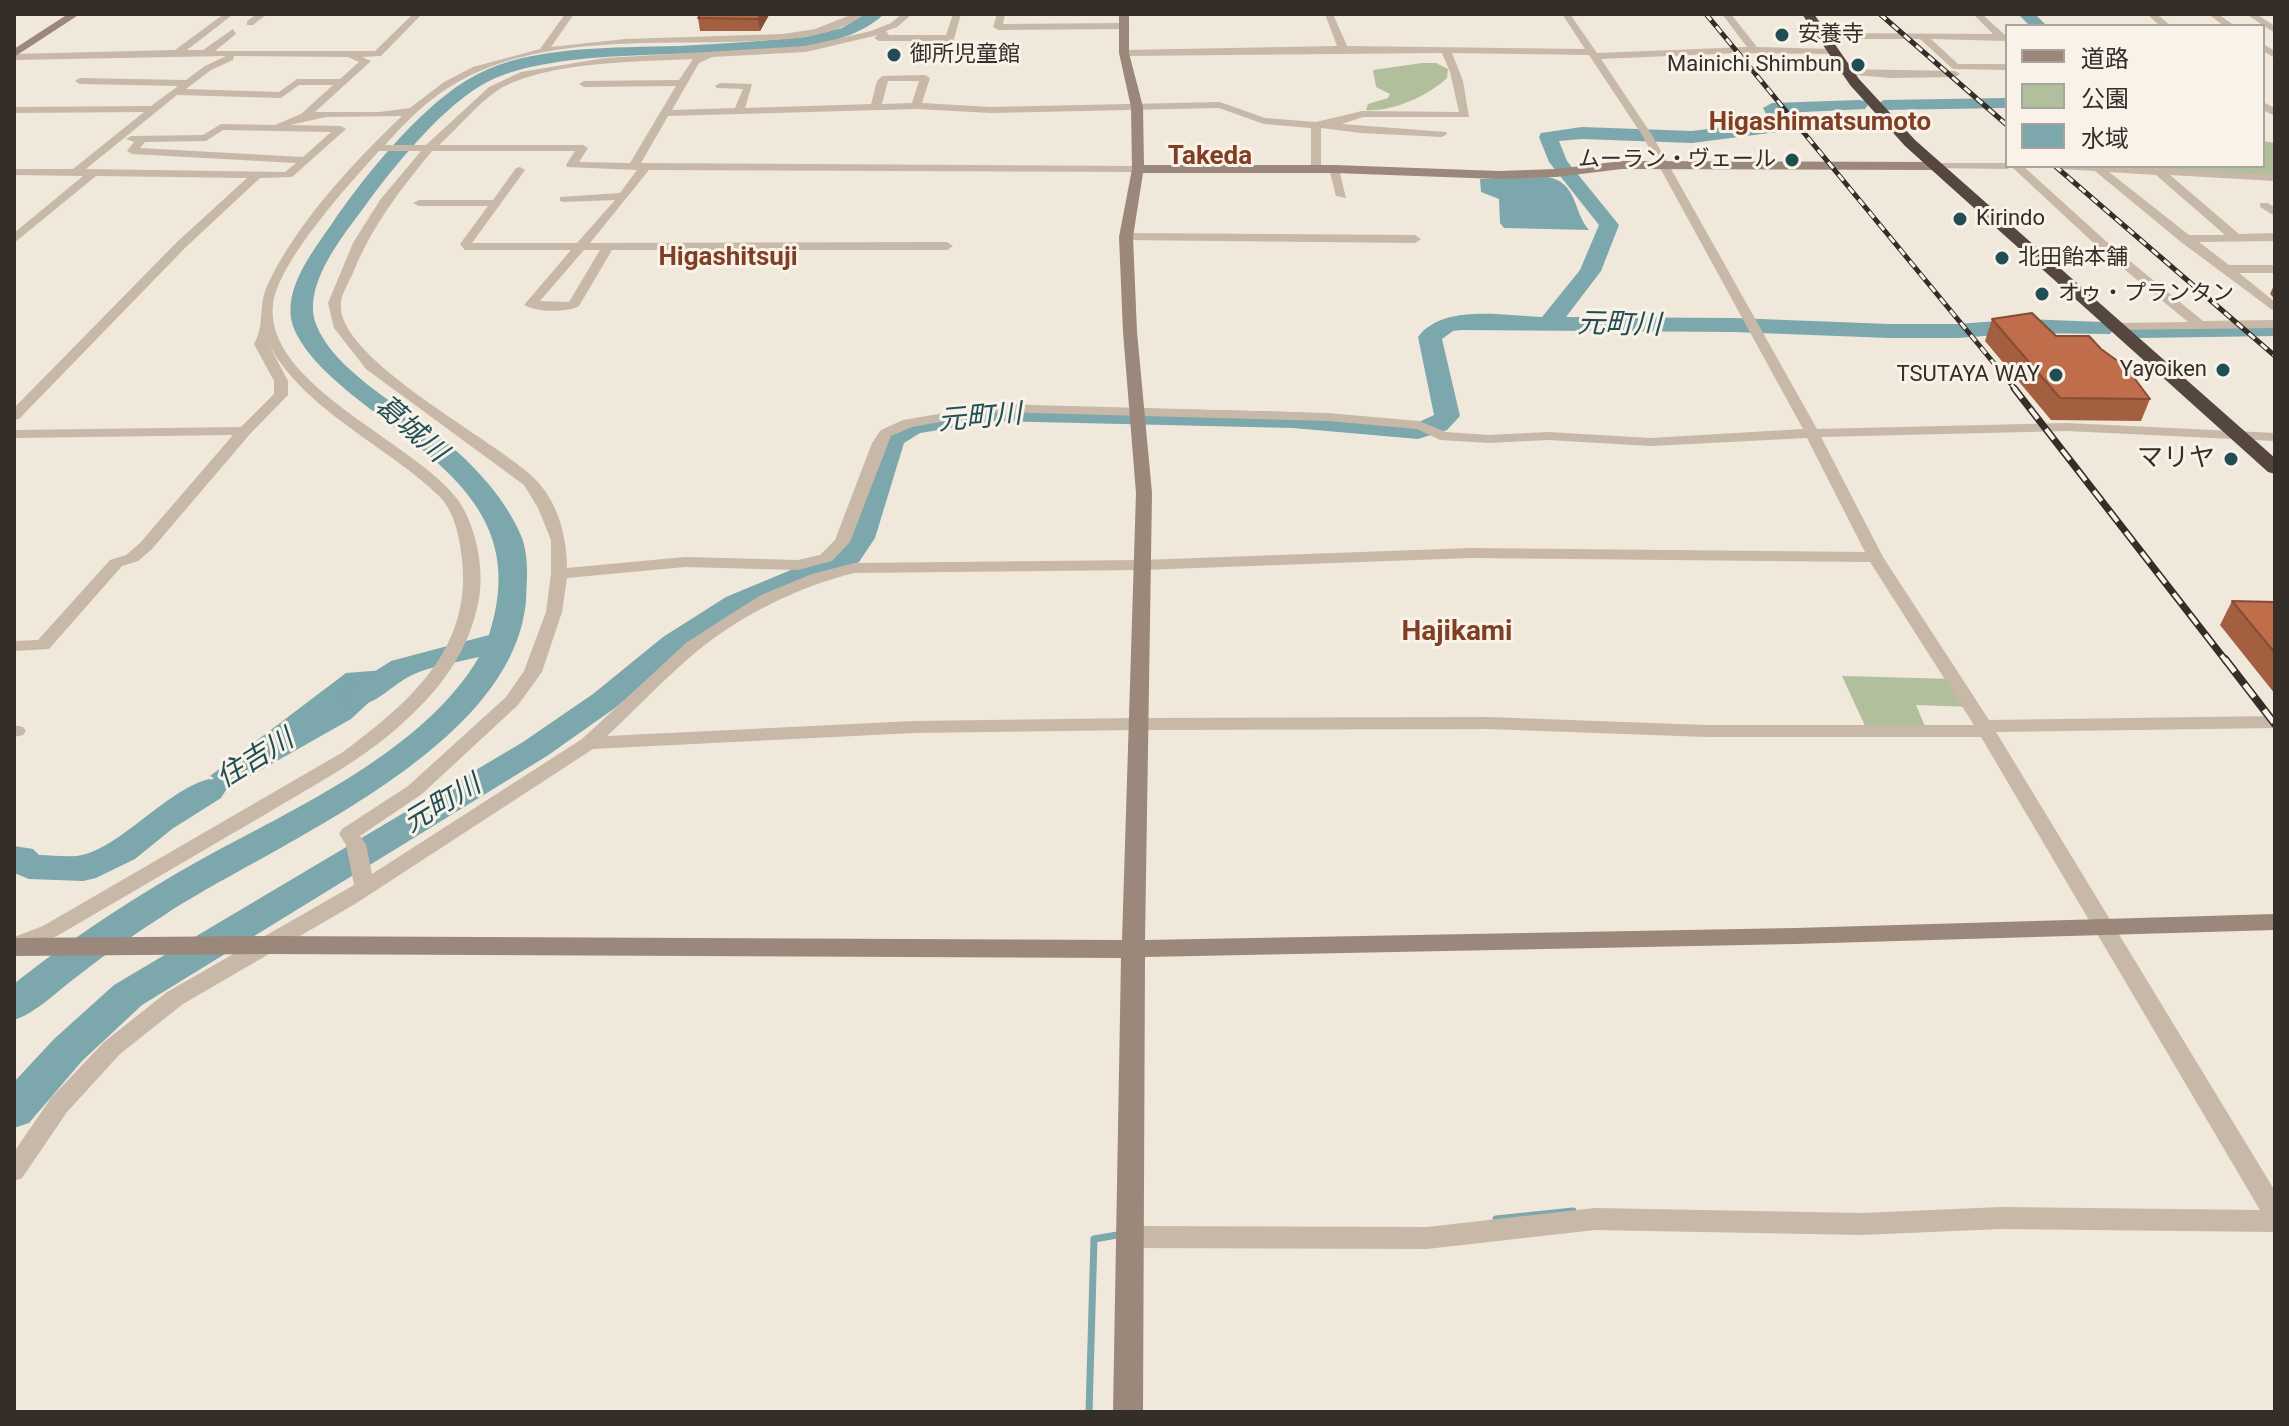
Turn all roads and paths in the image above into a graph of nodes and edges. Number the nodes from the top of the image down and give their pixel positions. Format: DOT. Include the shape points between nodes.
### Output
graph roads {
  1 [pos="75,14"];
  2 [pos="263,14"];
  3 [pos="418,14"];
  4 [pos="570,14"];
  5 [pos="860,14"];
  6 [pos="908,14"];
  7 [pos="957,14"];
  8 [pos="1001,14"];
  9 [pos="1094,14"];
  10 [pos="1124,14"];
  11 [pos="1329,14"];
  12 [pos="1566,14"];
  13 [pos="1726,14"];
  14 [pos="1808,14"];
  15 [pos="1977,14"];
  16 [pos="2250,14"];
  17 [pos="227,16"];
  18 [pos="250,23"];
  19 [pos="894,25"];
  20 [pos="1093,26"];
  21 [pos="1125,26"];
  22 [pos="2275,30"];
  23 [pos="233,32"];
  24 [pos="1820,36"];
  25 [pos="1923,37"];
  26 [pos="2004,39"];
  27 [pos="827,45"];
  28 [pos="1316,49"];
  29 [pos="1343,49"];
  30 [pos="1445,50"];
  31 [pos="1754,50"];
  32 [pos="543,51"];
  33 [pos="1830,51"];
  34 [pos="766,52"];
  35 [pos="177,53"];
  36 [pos="1124,53"];
  37 [pos="204,54"];
  38 [pos="1593,54"];
  39 [pos="359,55"];
  40 [pos="14,56"];
  41 [pos="237,56"];
  42 [pos="828,57"];
  43 [pos="1319,63"];
  44 [pos="928,66"];
  45 [pos="2005,67"];
  46 [pos="1844,72"];
  47 [pos="1955,74"];
  48 [pos="925,78"];
  49 [pos="80,81"];
  50 [pos="342,82"];
  51 [pos="188,83"];
  52 [pos="681,83"];
  53 [pos="584,84"];
  54 [pos="720,86"];
  55 [pos="175,92"];
  56 [pos="876,106"];
  57 [pos="916,106"];
  58 [pos="1137,107"];
  59 [pos="153,109"];
  60 [pos="14,110"];
  61 [pos="738,112"];
  62 [pos="664,113"];
  63 [pos="306,114"];
  64 [pos="369,115"];
  65 [pos="399,120"];
  66 [pos="1329,124"];
  67 [pos="1409,124"];
  68 [pos="1316,125"];
  69 [pos="277,128"];
  70 [pos="341,129"];
  71 [pos="1382,132"];
  72 [pos="1442,134"];
  73 [pos="119,139"];
  74 [pos="142,139"];
  75 [pos="379,148"];
  76 [pos="428,148"];
  77 [pos="305,160"];
  78 [pos="1662,164"];
  79 [pos="640,166"];
  80 [pos="1934,166"];
  81 [pos="2005,166"];
  82 [pos="2019,168"];
  83 [pos="2098,168"];
  84 [pos="2112,168"];
  85 [pos="1138,169"];
  86 [pos="1316,169"];
  87 [pos="1334,169"];
  88 [pos="520,170"];
  89 [pos="2158,171"];
  90 [pos="14,172"];
  91 [pos="76,172"];
  92 [pos="93,173"];
  93 [pos="256,176"];
  94 [pos="2257,177"];
  95 [pos="2275,178"];
  96 [pos="2275,190"];
  97 [pos="623,196"];
  98 [pos="1342,196"];
  99 [pos="564,199"];
  100 [pos="419,203"];
  101 [pos="448,203"];
  102 [pos="495,203"];
  103 [pos="2264,205"];
  104 [pos="2275,213"];
  105 [pos="438,216"];
  106 [pos="1126,237"];
  107 [pos="2235,237"];
  108 [pos="2275,237"];
  109 [pos="14,239"];
  110 [pos="1415,239"];
  111 [pos="2185,239"];
  112 [pos="947,246"];
  113 [pos="581,247"];
  114 [pos="607,248"];
  115 [pos="2228,269"];
  116 [pos="2275,269"];
  117 [pos="2275,287"];
  118 [pos="2251,288"];
  119 [pos="2275,308"];
  120 [pos="2275,324"];
  121 [pos="2201,326"];
  122 [pos="2116,327"];
  123 [pos="267,333"];
  124 [pos="14,416"];
  125 [pos="1139,418"];
  126 [pos="245,431"];
  127 [pos="1812,433"];
  128 [pos="14,434"];
  129 [pos="1440,434"];
  130 [pos="2240,437"];
  131 [pos="2275,437"];
  132 [pos="2275,468"];
  133 [pos="1875,557"];
  134 [pos="1142,565"];
  135 [pos="809,571"];
  136 [pos="559,574"];
  137 [pos="14,646"];
  138 [pos="2275,722"];
  139 [pos="1138,724"];
  140 [pos="1985,729"];
  141 [pos="589,743"];
  142 [pos="363,880"];
  143 [pos="2275,922"];
  144 [pos="2106,928"];
  145 [pos="261,945"];
  146 [pos="21,947"];
  147 [pos="1133,949"];
  148 [pos="14,1171"];
  149 [pos="2273,1208"];
  150 [pos="1129,1237"];
  151 [pos="1128,1412"];
  1 -- 40 [label="street"];
  2 -- 18 [label="street"];
  3 -- 39 [label="street" via="378,54"];
  4 -- 32 [label="street"];
  5 -- 32 [label="street" via="825,29 777,36"];
  6 -- 19 [label="street"];
  7 -- 19 [label="street" via="948,42 879,38"];
  8 -- 20 [label="street" via="998,27"];
  9 -- 20 [label="street"];
  10 -- 21 [label="street"];
  11 -- 29 [label="street"];
  12 -- 38 [label="street"];
  13 -- 31 [label="street"];
  14 -- 24 [label="highway"];
  15 -- 26 [label="street"];
  16 -- 22 [label="street"];
  17 -- 35 [label="street"];
  19 -- 27 [label="street"];
  20 -- 21 [label="street"];
  21 -- 36 [label="street"];
  23 -- 37 [label="street"];
  24 -- 25 [label="street"];
  24 -- 33 [label="highway"];
  25 -- 26 [label="street"];
  25 -- 45 [label="street" via="1956,67"];
  27 -- 34 [label="street"];
  27 -- 42 [label="street"];
  28 -- 29 [label="street"];
  28 -- 36 [label="street"];
  28 -- 43 [label="street"];
  29 -- 30 [label="street"];
  30 -- 38 [label="street"];
  30 -- 66 [label="street" via="1456,67 1465,115 1362,114"];
  31 -- 33 [label="street"];
  31 -- 38 [label="street"];
  32 -- 65 [label="street" via="470,72"];
  33 -- 46 [label="highway"];
  34 -- 52 [label="street" via="695,61"];
  34 -- 76 [label="street" via="595,61 524,74 493,89"];
  35 -- 37 [label="street"];
  35 -- 40 [label="street"];
  36 -- 58 [label="street"];
  37 -- 41 [label="street"];
  38 -- 78 [label="street"];
  39 -- 41 [label="street"];
  39 -- 50 [label="street" via="353,58 366,61"];
  41 -- 51 [label="street"];
  44 -- 48 [label="street"];
  46 -- 47 [label="street"];
  46 -- 80 [label="highway"];
  48 -- 56 [label="street" via="885,78"];
  48 -- 57 [label="street"];
  49 -- 51 [label="street"];
  50 -- 55 [label="street" via="297,82 281,95"];
  50 -- 63 [label="street"];
  51 -- 55 [label="street"];
  52 -- 53 [label="street"];
  52 -- 62 [label="street"];
  54 -- 61 [label="street" via="749,86"];
  55 -- 59 [label="street"];
  56 -- 57 [label="street"];
  56 -- 61 [label="street"];
  57 -- 58 [label="street"];
  58 -- 68 [label="street" via="1220,105 1264,121"];
  58 -- 85 [label="street"];
  59 -- 60 [label="street"];
  59 -- 73 [label="street"];
  61 -- 62 [label="street"];
  62 -- 79 [label="street"];
  63 -- 64 [label="street"];
  63 -- 69 [label="street"];
  64 -- 65 [label="street"];
  64 -- 70 [label="street"];
  65 -- 75 [label="street"];
  66 -- 68 [label="street"];
  66 -- 71 [label="street"];
  67 -- 71 [label="street" via="1384,123"];
  68 -- 86 [label="street"];
  69 -- 70 [label="street"];
  69 -- 74 [label="street" via="221,127 206,138"];
  70 -- 77 [label="street"];
  71 -- 72 [label="street"];
  73 -- 74 [label="street"];
  73 -- 91 [label="street"];
  74 -- 77 [label="street" via="132,151"];
  75 -- 76 [label="street"];
  75 -- 123 [label="street" via="335,195 276,282 268,303"];
  76 -- 79 [label="street" via="583,148 571,165"];
  76 -- 136 [label="street" via="359,243 334,303 341,328 371,366 530,482 559,540"];
  77 -- 93 [label="street" via="288,175"];
  78 -- 80 [label="street"];
  78 -- 87 [label="street" via="1484,175"];
  78 -- 127 [label="street"];
  79 -- 85 [label="street"];
  79 -- 97 [label="street"];
  80 -- 81 [label="street"];
  80 -- 122 [label="highway"];
  82 -- 121 [label="street"];
  83 -- 111 [label="street"];
  84 -- 89 [label="street"];
  85 -- 86 [label="street"];
  85 -- 106 [label="street"];
  86 -- 87 [label="street"];
  87 -- 98 [label="street"];
  88 -- 102 [label="street"];
  89 -- 94 [label="street"];
  89 -- 107 [label="street"];
  90 -- 91 [label="street"];
  91 -- 92 [label="street"];
  92 -- 93 [label="street"];
  92 -- 109 [label="street"];
  93 -- 124 [label="street"];
  94 -- 95 [label="street"];
  94 -- 96 [label="street"];
  97 -- 99 [label="street"];
  97 -- 113 [label="street"];
  100 -- 101 [label="street"];
  101 -- 102 [label="street"];
  101 -- 105 [label="street"];
  102 -- 113 [label="street" via="466,244 469,247"];
  103 -- 104 [label="street"];
  106 -- 110 [label="street"];
  106 -- 125 [label="street"];
  107 -- 108 [label="street"];
  107 -- 111 [label="street"];
  111 -- 115 [label="street"];
  112 -- 114 [label="street"];
  113 -- 114 [label="street"];
  113 -- 114 [label="street" via="530,305 573,306"];
  115 -- 116 [label="street"];
  115 -- 118 [label="street"];
  117 -- 118 [label="street"];
  118 -- 119 [label="street"];
  120 -- 121 [label="street"];
  121 -- 122 [label="street"];
  122 -- 130 [label="highway"];
  123 -- 126 [label="street" via="261,344 281,381 281,395"];
  123 -- 146 [label="street" via="320,397 448,497 464,526 471,559 472,591 461,641 413,705 350,756"];
  125 -- 129 [label="street" via="1397,437"];
  125 -- 129 [label="street" via="1292,415 1419,425"];
  125 -- 134 [label="street"];
  125 -- 135 [label="street" via="997,408 895,427 879,443 837,550 812,563"];
  126 -- 128 [label="street"];
  126 -- 137 [label="street" via="146,546 116,563 43,645"];
  127 -- 129 [label="street" via="1651,442"];
  127 -- 130 [label="street" via="2067,427"];
  127 -- 133 [label="street"];
  130 -- 131 [label="street"];
  130 -- 132 [label="highway"];
  133 -- 134 [label="street" via="1471,553"];
  133 -- 140 [label="street"];
  134 -- 135 [label="street"];
  134 -- 139 [label="street"];
  135 -- 136 [label="street" via="673,562"];
  135 -- 141 [label="street" via="692,647"];
  136 -- 142 [label="street" via="547,637 533,672 512,701 415,790 349,834"];
  138 -- 140 [label="street"];
  139 -- 140 [label="street"];
  139 -- 141 [label="street" via="914,727"];
  139 -- 147 [label="street"];
  140 -- 144 [label="street"];
  141 -- 142 [label="street"];
  142 -- 145 [label="street"];
  143 -- 144 [label="street"];
  144 -- 147 [label="street"];
  144 -- 149 [label="street"];
  145 -- 146 [label="street"];
  145 -- 147 [label="street"];
  145 -- 148 [label="street" via="175,998 112,1048 59,1105"];
  147 -- 150 [label="street"];
  149 -- 150 [label="street" via="1862,1224 1595,1219 1427,1238"];
  150 -- 151 [label="street"];
}
